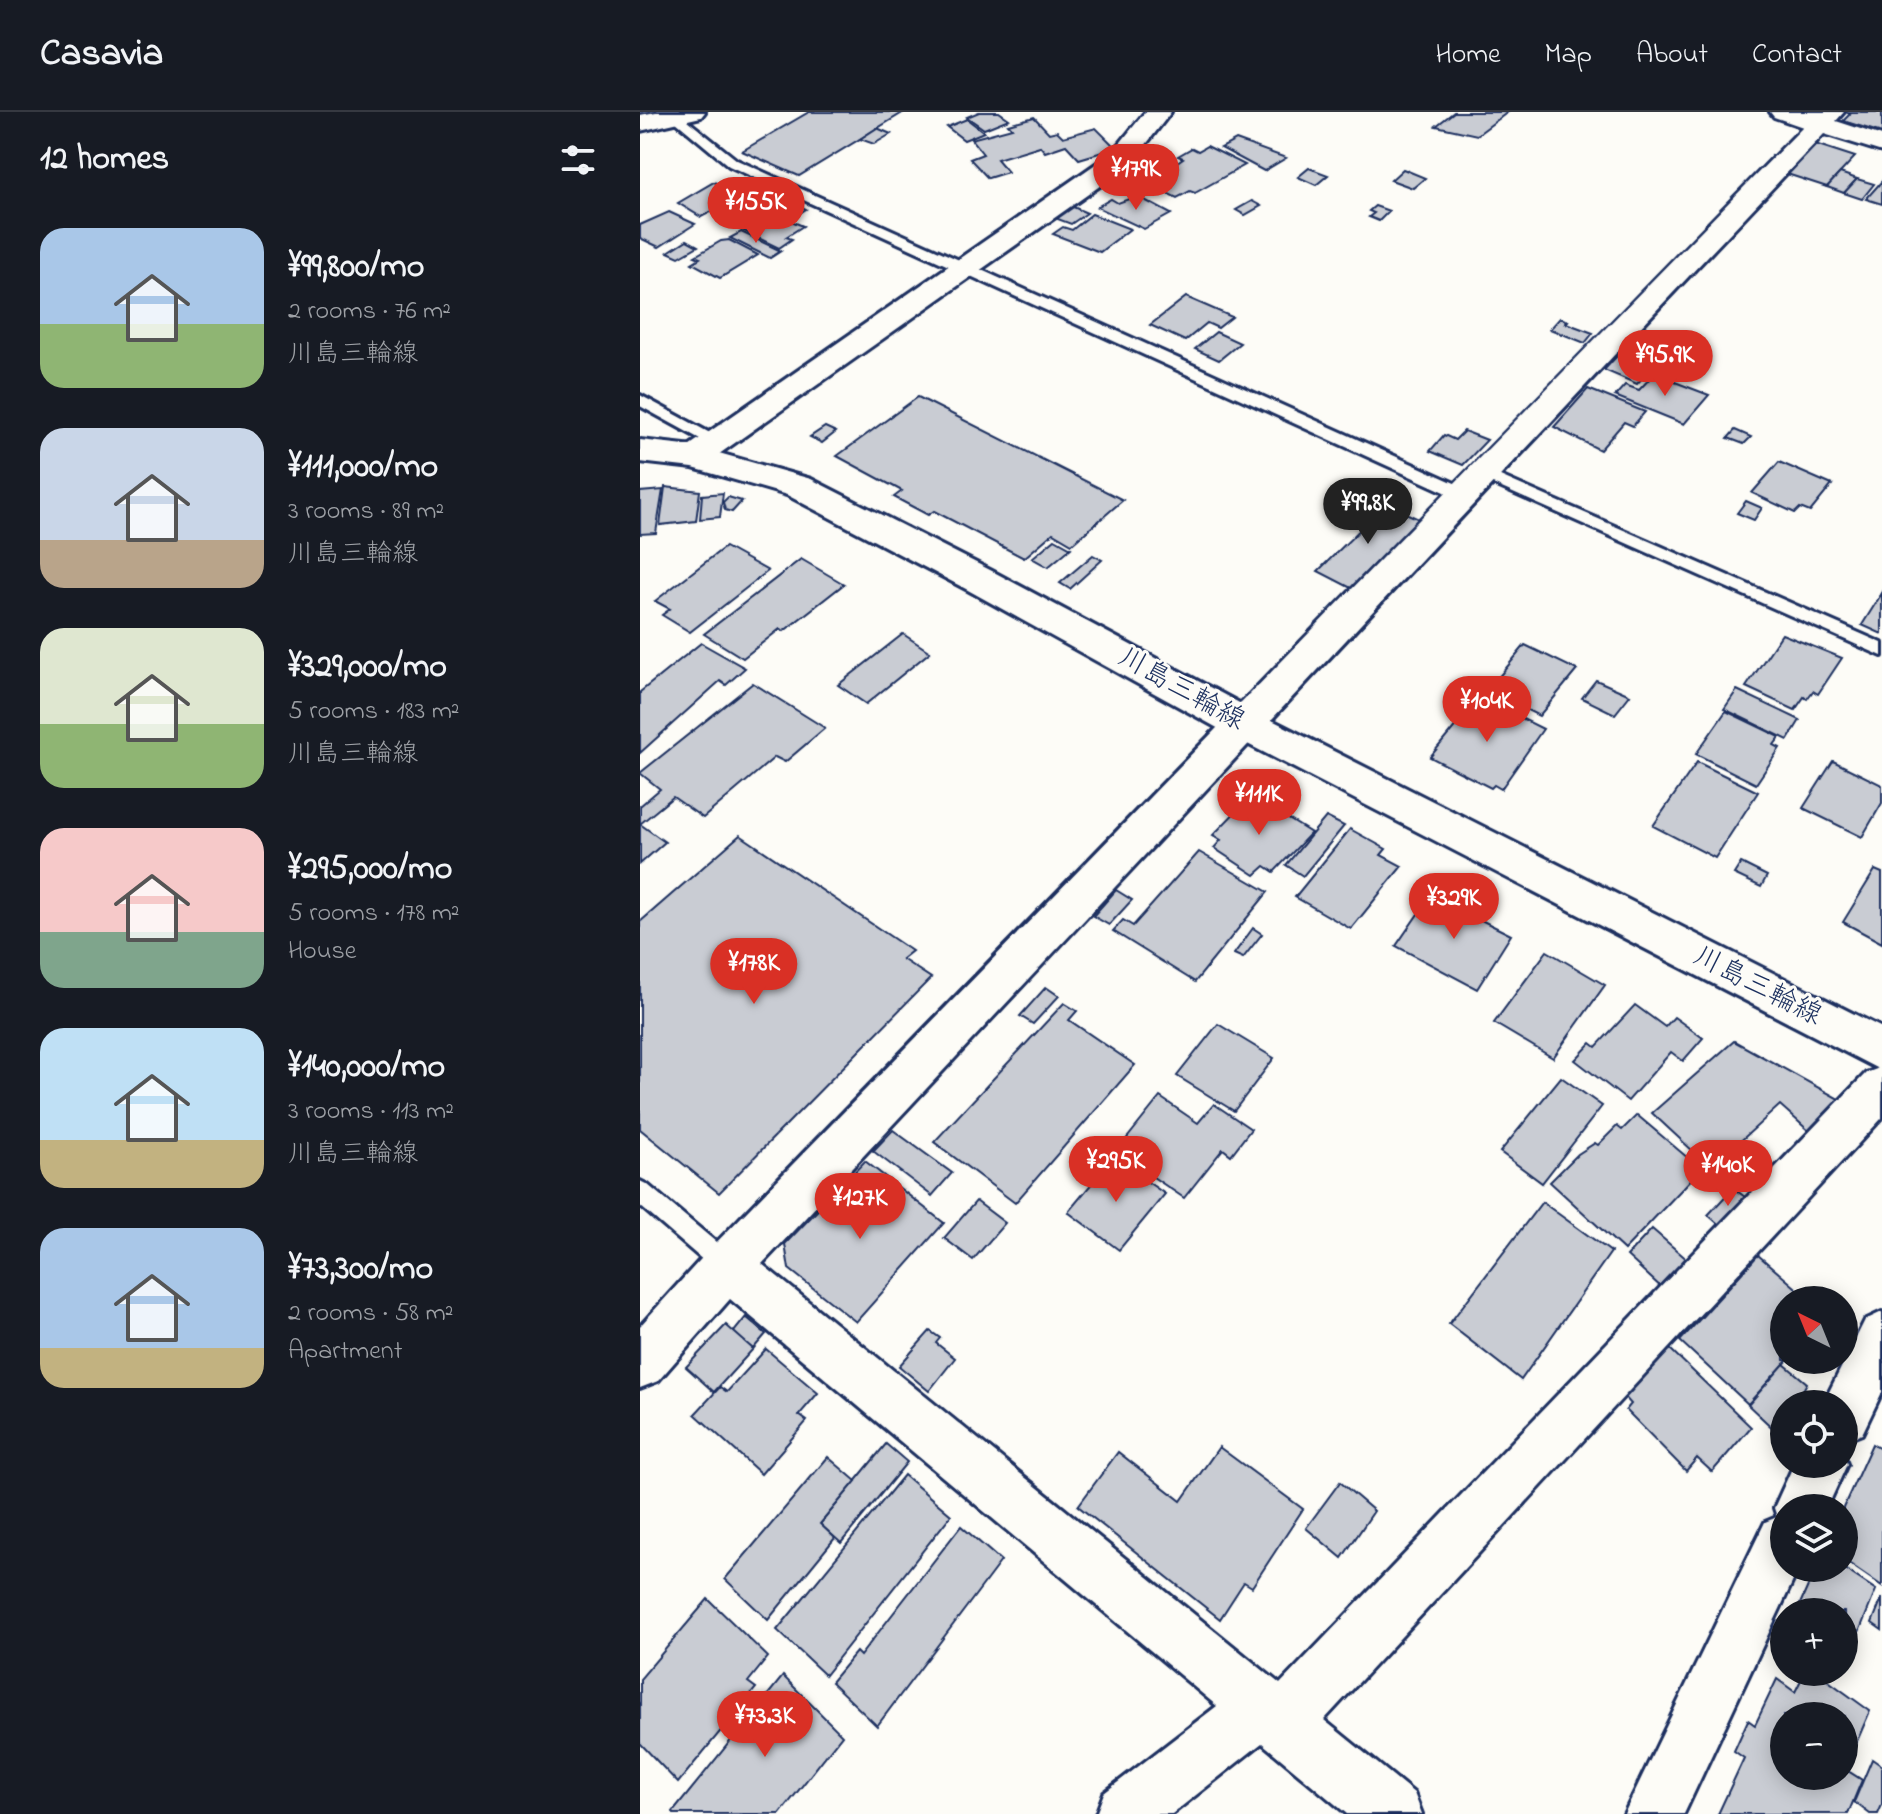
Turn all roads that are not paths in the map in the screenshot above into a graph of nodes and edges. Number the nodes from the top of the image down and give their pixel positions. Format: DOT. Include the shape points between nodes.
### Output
graph roads {
  1 [pos="1158,112"];
  2 [pos="1783,112"];
  3 [pos="679,114"];
  4 [pos="1825,118"];
  5 [pos="640,123"];
  6 [pos="1882,144"];
  7 [pos="964,267"];
  8 [pos="640,400"];
  9 [pos="705,449"];
  10 [pos="640,451"];
  11 [pos="1472,483"];
  12 [pos="1882,650"];
  13 [pos="1246,725"];
  14 [pos="1882,1051"];
  15 [pos="1882,1087"];
  16 [pos="640,1192"];
  17 [pos="727,1266"];
  18 [pos="1882,1337"];
  19 [pos="640,1363"];
  20 [pos="1857,1390"];
  21 [pos="1770,1570"];
  22 [pos="1273,1714"];
  23 [pos="1125,1814"];
  24 [pos="1393,1814"];
  25 [pos="1653,1814"];
  1 -- 7 [label="street" via="1122,158"];
  2 -- 4 [label="street"];
  3 -- 5 [label="street"];
  3 -- 7 [label="lane" via="733,163"];
  4 -- 6 [label="street"];
  4 -- 11 [label="street"];
  7 -- 9 [label="street"];
  7 -- 11 [label="lane"];
  8 -- 9 [label="lane"];
  9 -- 10 [label="main road, 川島三輪線"];
  9 -- 13 [label="main road, 川島三輪線" via="799,487"];
  11 -- 12 [label="lane"];
  11 -- 13 [label="street"];
  13 -- 14 [label="main road, 川島三輪線"];
  13 -- 17 [label="street"];
  15 -- 22 [label="street"];
  16 -- 17 [label="lane"];
  17 -- 19 [label="street"];
  17 -- 22 [label="street"];
  18 -- 20 [label="street"];
  21 -- 25 [label="street"];
  22 -- 23 [label="street"];
  22 -- 24 [label="street"];
}
